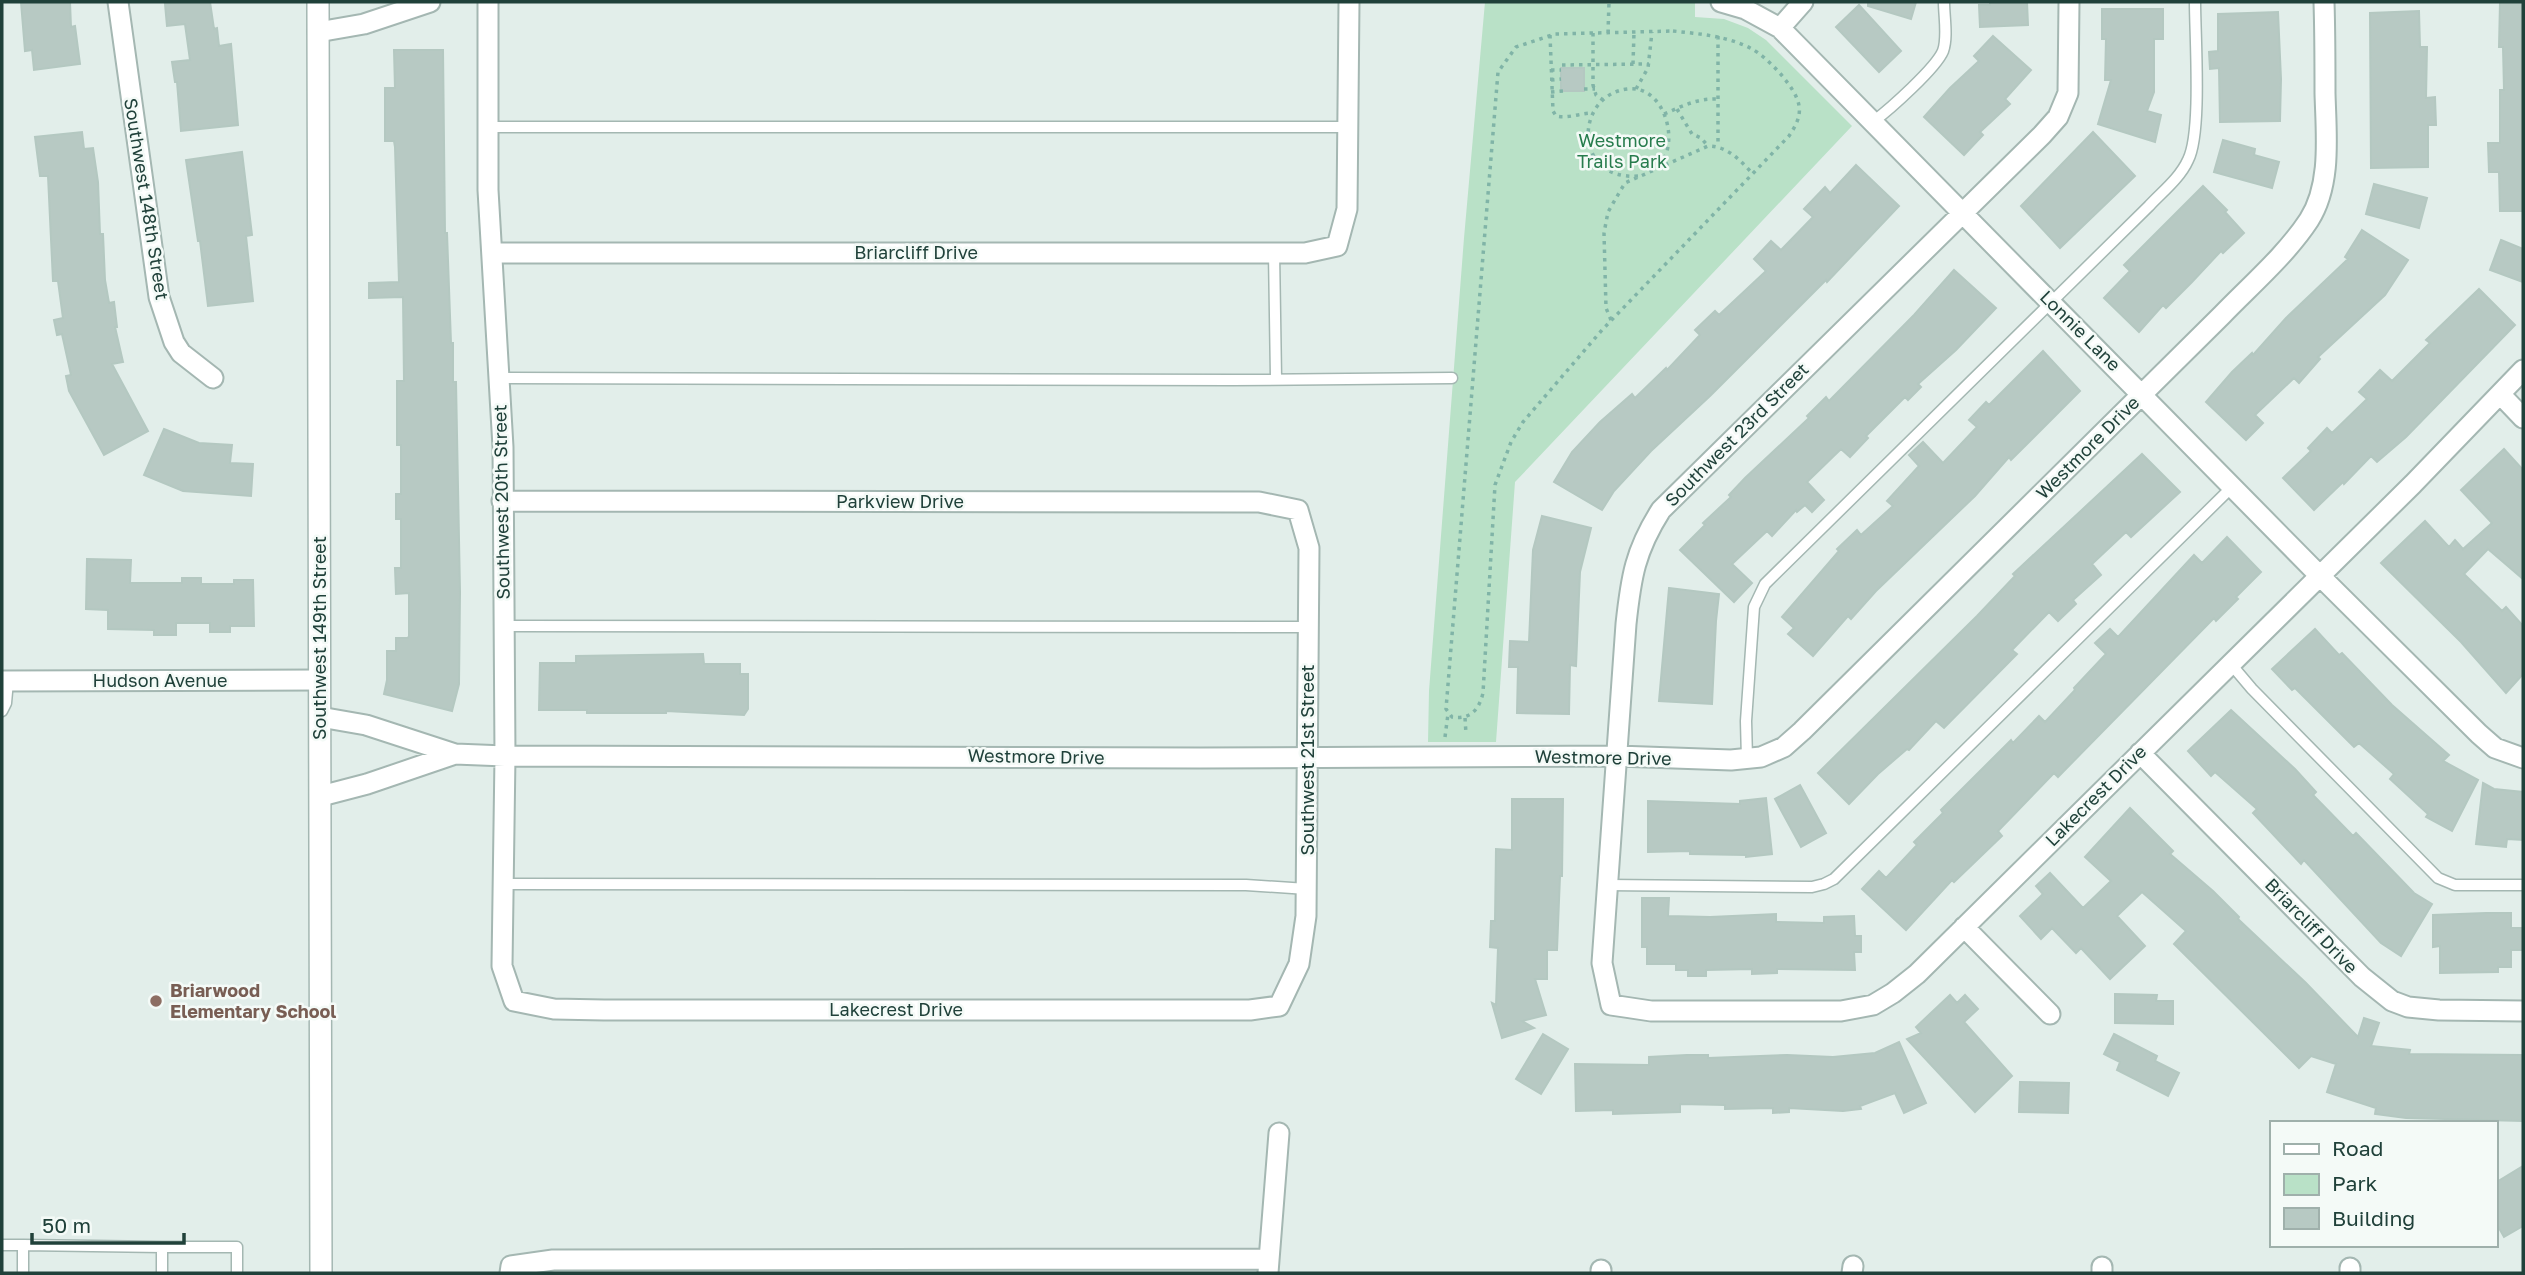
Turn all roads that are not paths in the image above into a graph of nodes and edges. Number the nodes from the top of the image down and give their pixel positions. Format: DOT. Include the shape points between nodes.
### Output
graph roads {
  1 [pos="118,2"];
  2 [pos="318,2"];
  3 [pos="430,2"];
  4 [pos="488,2"];
  5 [pos="1349,2"];
  6 [pos="1721,2"];
  7 [pos="1802,2"];
  8 [pos="1944,2"];
  9 [pos="2069,2"];
  10 [pos="2195,2"];
  11 [pos="2324,2"];
  12 [pos="1780,29"];
  13 [pos="318,32"];
  14 [pos="1874,121"];
  15 [pos="489,127"];
  16 [pos="1348,127"];
  17 [pos="1963,212"];
  18 [pos="494,253"];
  19 [pos="1274,253"];
  20 [pos="2051,301"];
  21 [pos="2523,370"];
  22 [pos="213,378"];
  23 [pos="500,378"];
  24 [pos="1276,378"];
  25 [pos="1452,378"];
  26 [pos="2142,394"];
  27 [pos="2501,396"];
  28 [pos="2523,418"];
  29 [pos="2233,486"];
  30 [pos="502,501"];
  31 [pos="1298,510"];
  32 [pos="2319,575"];
  33 [pos="504,626"];
  34 [pos="1308,627"];
  35 [pos="2230,663"];
  36 [pos="319,680"];
  37 [pos="5,681"];
  38 [pos="2,711"];
  39 [pos="320,717"];
  40 [pos="2140,753"];
  41 [pos="455,754"];
  42 [pos="505,757"];
  43 [pos="1616,757"];
  44 [pos="1308,758"];
  45 [pos="2523,758"];
  46 [pos="1747,759"];
  47 [pos="321,796"];
  48 [pos="503,884"];
  49 [pos="1607,885"];
  50 [pos="2523,885"];
  51 [pos="1307,889"];
  52 [pos="1965,927"];
  53 [pos="514,1001"];
  54 [pos="1611,1005"];
  55 [pos="1279,1006"];
  56 [pos="2523,1011"];
  57 [pos="2050,1014"];
  58 [pos="1279,1133"];
  59 [pos="2,1245"];
  60 [pos="23,1245"];
  61 [pos="162,1247"];
  62 [pos="1269,1266"];
  63 [pos="510,1269"];
  64 [pos="23,1273"];
  65 [pos="162,1273"];
  66 [pos="237,1273"];
  67 [pos="321,1273"];
  1 -- 22 [label="street, Southwest 148th Street" via="159,297 174,342"];
  2 -- 13 [label="street, Southwest 149th Street"];
  3 -- 13 [label="street" via="364,24"];
  4 -- 15 [label="street, Southwest 20th Street"];
  5 -- 16 [label="street"];
  6 -- 12 [label="street, Lonnie Lane" via="1745,9"];
  7 -- 12 [label="street"];
  8 -- 14 [label="lane" via="1941,55"];
  9 -- 17 [label="street, Southwest 23rd Street" via="2070,73 2063,107 2042,135"];
  10 -- 20 [label="lane" via="2195,133 2189,159 2149,206"];
  11 -- 26 [label="street, Westmore Drive" via="2326,144 2319,201 2305,226 2272,263"];
  12 -- 14 [label="street, Lonnie Lane"];
  13 -- 36 [label="street, Southwest 149th Street"];
  14 -- 17 [label="street, Lonnie Lane"];
  15 -- 16 [label="lane"];
  15 -- 18 [label="street, Southwest 20th Street"];
  16 -- 19 [label="street, Briarcliff Drive" via="1347,209 1338,246"];
  17 -- 20 [label="street, Lonnie Lane"];
  17 -- 43 [label="street, Southwest 23rd Street" via="1655,519 1640,547 1630,586"];
  18 -- 19 [label="street, Briarcliff Drive"];
  18 -- 23 [label="street, Southwest 20th Street"];
  19 -- 24 [label="lane"];
  20 -- 26 [label="street, Lonnie Lane"];
  20 -- 46 [label="lane" via="1765,584 1754,607"];
  21 -- 27 [label="street, Lakecrest Drive"];
  23 -- 24 [label="lane"];
  23 -- 30 [label="street, Southwest 20th Street"];
  24 -- 25 [label="lane"];
  26 -- 29 [label="street, Lonnie Lane"];
  26 -- 46 [label="street, Westmore Drive" via="1802,731 1784,747"];
  27 -- 28 [label="street"];
  27 -- 32 [label="street, Lakecrest Drive"];
  29 -- 32 [label="street, Lonnie Lane"];
  29 -- 49 [label="lane" via="1834,879 1811,887"];
  30 -- 31 [label="street, Parkview Drive" via="1259,502"];
  30 -- 33 [label="street, Southwest 20th Street"];
  31 -- 34 [label="street, Southwest 21st Street" via="1309,548"];
  32 -- 35 [label="street, Lakecrest Drive"];
  32 -- 45 [label="street, Lonnie Lane" via="2479,734 2495,748"];
  33 -- 34 [label="lane"];
  33 -- 42 [label="street, Southwest 20th Street"];
  34 -- 44 [label="street, Southwest 21st Street"];
  35 -- 40 [label="street, Lakecrest Drive"];
  35 -- 50 [label="lane" via="2438,878 2455,885"];
  36 -- 37 [label="street, Hudson Avenue"];
  36 -- 39 [label="street, Southwest 149th Street"];
  37 -- 38 [label="lane"];
  39 -- 41 [label="street, Westmore Drive" via="366,725"];
  39 -- 47 [label="street, Southwest 149th Street"];
  40 -- 52 [label="street, Lakecrest Drive"];
  40 -- 56 [label="street, Briarcliff Drive" via="2362,977 2392,1001 2422,1010"];
  41 -- 42 [label="street, Westmore Drive"];
  41 -- 47 [label="street, Westmore Drive"];
  42 -- 44 [label="street, Westmore Drive"];
  42 -- 48 [label="street, Southwest 20th Street"];
  43 -- 44 [label="street, Westmore Drive"];
  43 -- 46 [label="street, Westmore Drive"];
  43 -- 49 [label="street, Southwest 23rd Street"];
  44 -- 51 [label="street, Southwest 21st Street"];
  47 -- 67 [label="street, Southwest 149th Street"];
  48 -- 51 [label="lane" via="1256,885"];
  48 -- 53 [label="street, Southwest 20th Street" via="502,966"];
  49 -- 54 [label="street, Southwest 23rd Street" via="1602,962"];
  51 -- 55 [label="street, Southwest 21st Street" via="1299,964"];
  52 -- 54 [label="street, Lakecrest Drive" via="1917,974 1873,1005 1651,1011"];
  52 -- 57 [label="street"];
  53 -- 55 [label="street, Lakecrest Drive" via="554,1009 604,1010 1250,1010"];
  58 -- 62 [label="street"];
  59 -- 60 [label="lane"];
  60 -- 61 [label="lane"];
  60 -- 64 [label="lane"];
  61 -- 65 [label="lane"];
  61 -- 66 [label="lane" via="237,1247"];
  62 -- 63 [label="street" via="553,1260"];
}
